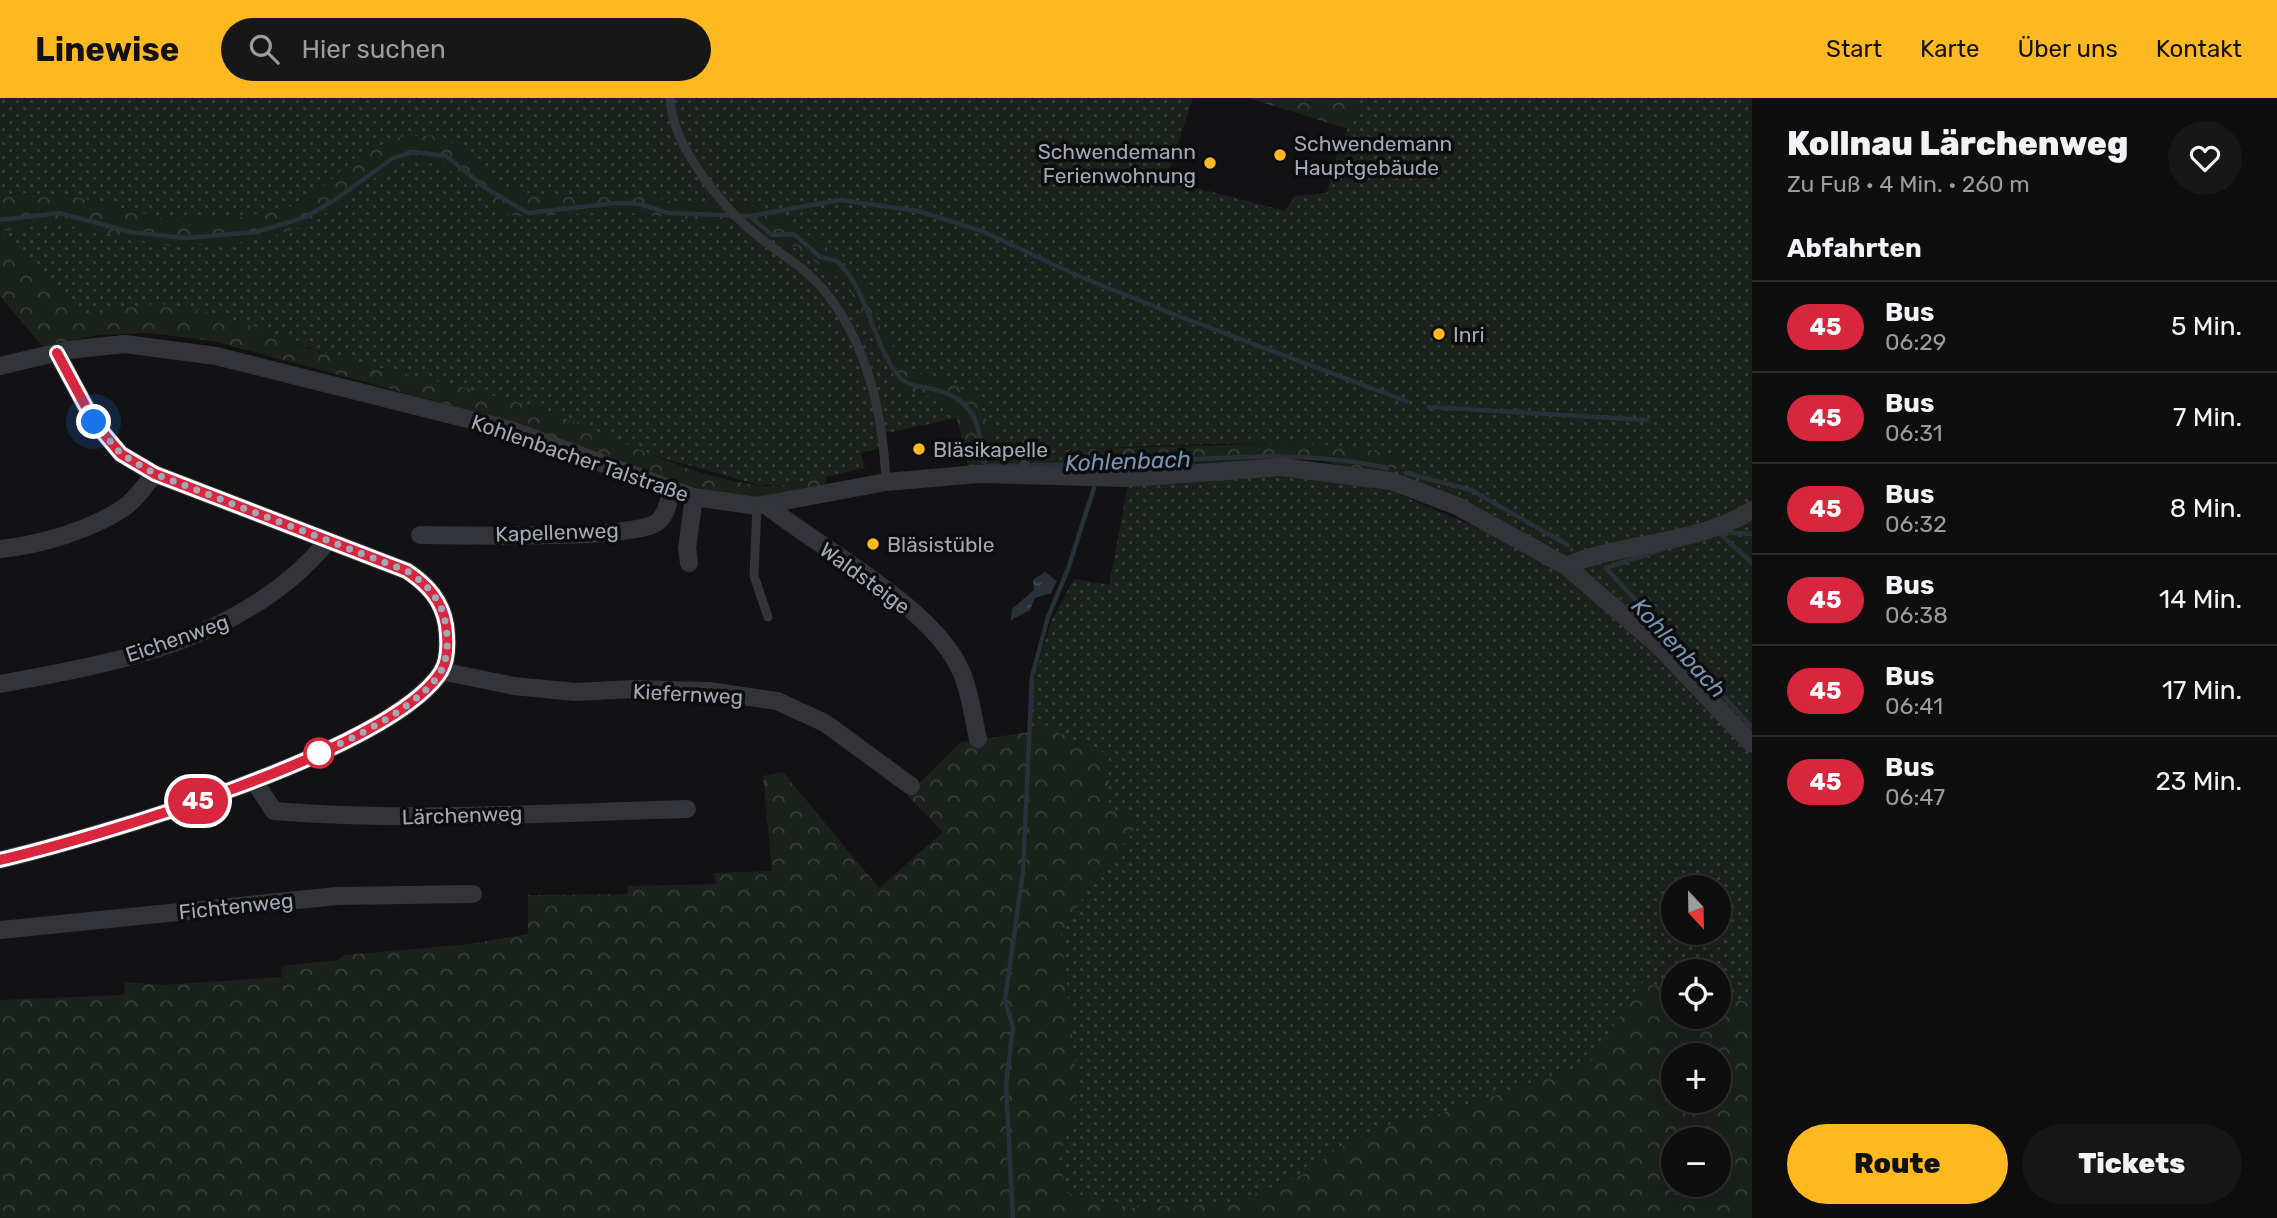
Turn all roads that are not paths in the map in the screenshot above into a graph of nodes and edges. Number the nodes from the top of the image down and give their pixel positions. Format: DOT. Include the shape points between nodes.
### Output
graph roads {
  1 [pos="670,98"];
  2 [pos="57,353"];
  3 [pos="0,366"];
  4 [pos="1027,442"];
  5 [pos="1024,468"];
  6 [pos="155,474"];
  7 [pos="886,482"];
  8 [pos="671,490"];
  9 [pos="694,498"];
  10 [pos="762,506"];
  11 [pos="1752,510"];
  12 [pos="420,536"];
  13 [pos="328,541"];
  14 [pos="0,550"];
  15 [pos="690,563"];
  16 [pos="1566,566"];
  17 [pos="768,617"];
  18 [pos="441,671"];
  19 [pos="0,684"];
  20 [pos="978,738"];
  21 [pos="1752,744"];
  22 [pos="254,781"];
  23 [pos="911,786"];
  24 [pos="687,809"];
  25 [pos="0,860"];
  26 [pos="473,894"];
  27 [pos="0,930"];
  1 -- 7 [label="lane" via="670,111 696,167 741,221 822,287 840,313 870,377 885,447"];
  2 -- 3 [label="street, Kohlenbacher Talstraße"];
  2 -- 6 [label="street" via="94,422 121,454"];
  2 -- 8 [label="street, Kohlenbacher Talstraße" via="125,344 216,356 508,429"];
  4 -- 5 [label="lane"];
  5 -- 7 [label="street, Kohlenbacher Talstraße"];
  5 -- 16 [label="street, Kohlenbacher Talstraße" via="1128,478 1281,467 1391,481 1457,506"];
  6 -- 13 [label="street"];
  6 -- 14 [label="street" via="126,506 78,530"];
  7 -- 10 [label="street, Kohlenbacher Talstraße"];
  8 -- 9 [label="street, Kohlenbacher Talstraße"];
  8 -- 12 [label="street, Kapellenweg" via="665,514 656,523 619,532"];
  9 -- 10 [label="street, Kohlenbacher Talstraße"];
  9 -- 15 [label="street" via="687,548"];
  10 -- 17 [label="lane" via="754,576"];
  10 -- 20 [label="street, Waldsteige" via="899,598 941,640 961,671"];
  11 -- 16 [label="street" via="1714,529 1594,554"];
  13 -- 18 [label="street" via="407,571 424,583 444,615 447,653"];
  13 -- 19 [label="street, Eichenweg" via="305,569 235,619 182,641"];
  16 -- 21 [label="street, Kohlenbacher Talstraße" via="1660,647"];
  18 -- 22 [label="street" via="419,695 380,722"];
  18 -- 23 [label="street, Kiefernweg" via="514,686 576,692 709,691 777,701 825,723"];
  22 -- 24 [label="street, Lärchenweg" via="274,811 317,815 396,818"];
  22 -- 25 [label="street" via="154,816"];
  26 -- 27 [label="street, Fichtenweg" via="337,896"];
}
